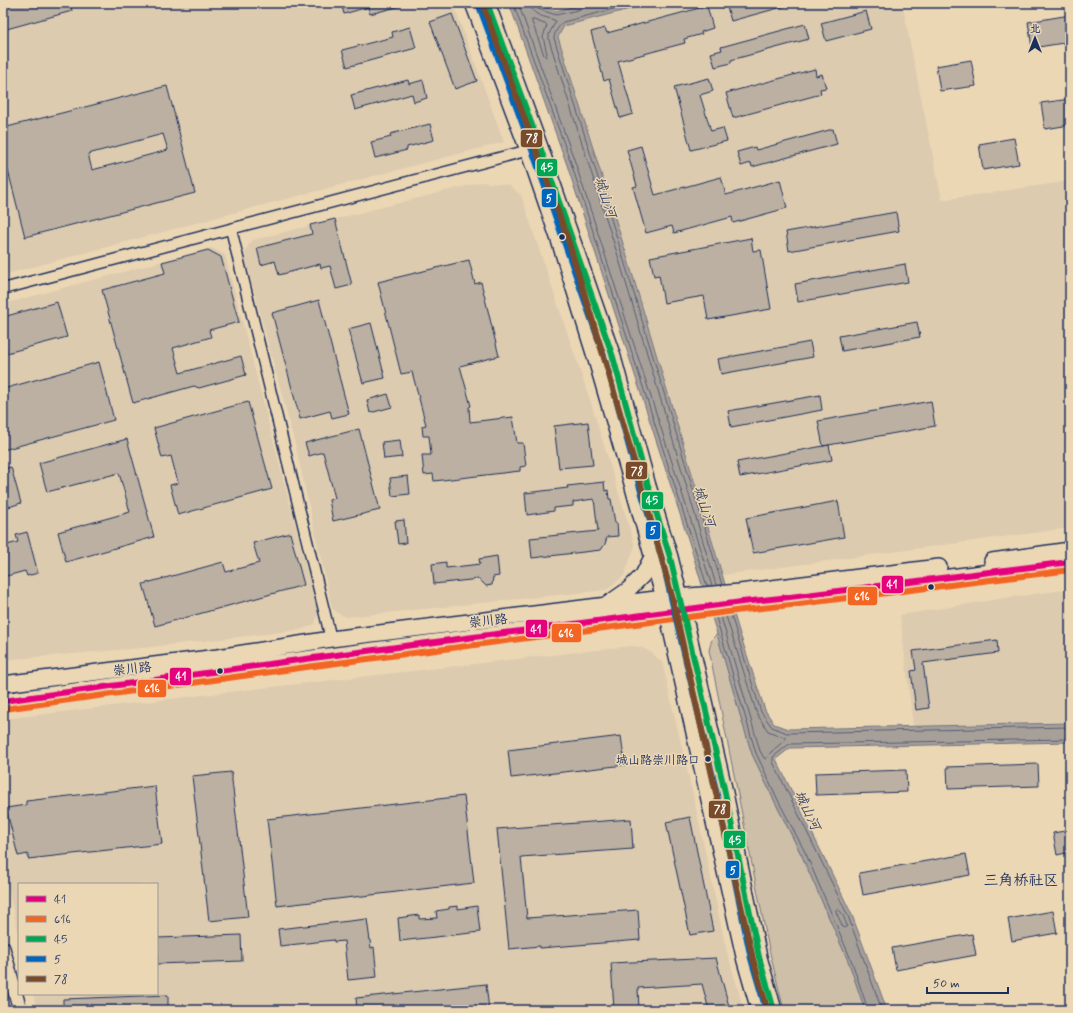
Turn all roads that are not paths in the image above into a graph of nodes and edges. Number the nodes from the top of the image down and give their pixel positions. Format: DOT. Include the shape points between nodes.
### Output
graph roads {
  1 [pos="473,3"];
  2 [pos="487,3"];
  3 [pos="534,149"];
  4 [pos="231,229"];
  5 [pos="3,289"];
  6 [pos="1070,550"];
  7 [pos="652,558"];
  8 [pos="1070,562"];
  9 [pos="741,597"];
  10 [pos="664,598"];
  11 [pos="688,603"];
  12 [pos="606,605"];
  13 [pos="667,613"];
  14 [pos="331,640"];
  15 [pos="3,684"];
  16 [pos="3,701"];
  17 [pos="3,948"];
  18 [pos="20,1010"];
  19 [pos="759,1010"];
  20 [pos="774,1010"];
  1 -- 3 [label="main road"];
  2 -- 3 [label="main road"];
  3 -- 4 [label="street"];
  3 -- 7 [label="main road"];
  3 -- 11 [label="main road" via="613,357 648,486 670,558"];
  4 -- 5 [label="street"];
  4 -- 14 [label="street"];
  6 -- 9 [label="main road, 崇川路"];
  7 -- 10 [label="main road"];
  7 -- 12 [label="main road" via="643,575 628,590"];
  8 -- 9 [label="main road, 崇川路" via="790,597"];
  9 -- 11 [label="main road, 崇川路"];
  10 -- 11 [label="main road, 崇川路"];
  10 -- 12 [label="main road, 崇川路"];
  10 -- 13 [label="main road"];
  11 -- 13 [label="main road, 崇川路"];
  11 -- 20 [label="main road" via="759,957"];
  12 -- 14 [label="main road, 崇川路"];
  13 -- 16 [label="main road, 崇川路"];
  13 -- 19 [label="main road" via="745,961"];
  14 -- 15 [label="main road, 崇川路"];
  17 -- 18 [label="street"];
}
